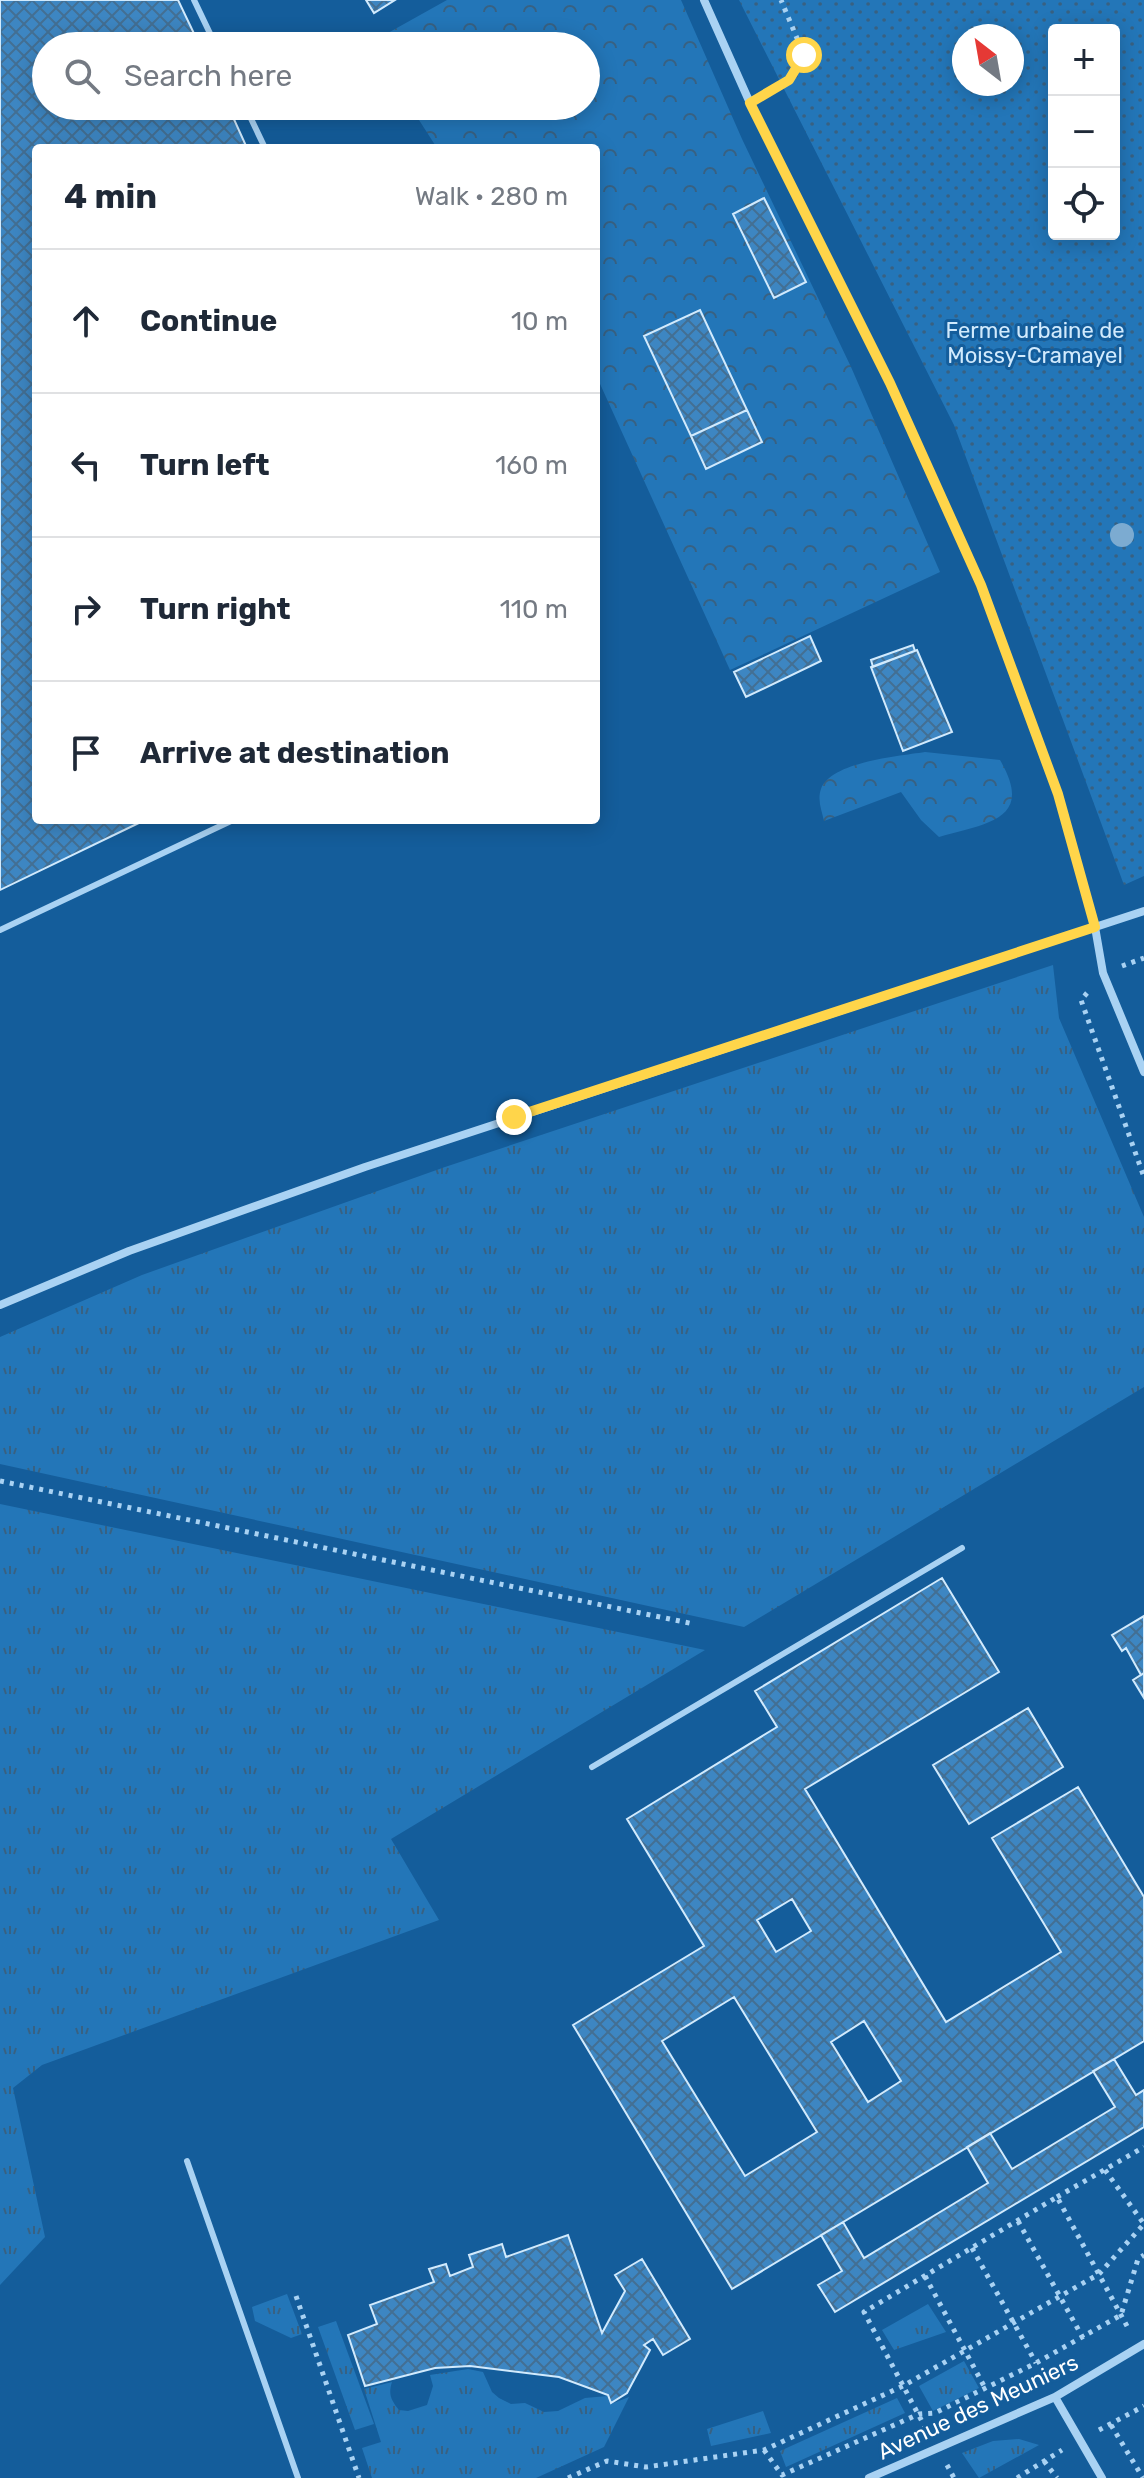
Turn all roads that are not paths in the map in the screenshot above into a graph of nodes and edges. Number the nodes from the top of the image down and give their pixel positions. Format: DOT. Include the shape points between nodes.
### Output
graph roads {
  1 [pos="194,0"];
  2 [pos="704,0"];
  3 [pos="209,32"];
  4 [pos="252,120"];
  5 [pos="263,144"];
  6 [pos="225,824"];
  7 [pos="1144,911"];
  8 [pos="1095,927"];
  9 [pos="0,930"];
  10 [pos="1144,1072"];
  11 [pos="0,1305"];
  12 [pos="962,1548"];
  13 [pos="592,1767"];
  14 [pos="187,2161"];
  15 [pos="1141,2346"];
  16 [pos="1055,2397"];
  17 [pos="298,2478"];
  18 [pos="869,2478"];
  19 [pos="1102,2478"];
  1 -- 3 [label="lane"];
  2 -- 8 [label="street" via="890,383 981,585 1058,794"];
  4 -- 5 [label="lane"];
  6 -- 9 [label="lane"];
  7 -- 8 [label="street"];
  8 -- 10 [label="street" via="1103,973"];
  8 -- 11 [label="street" via="365,1167 129,1251"];
  12 -- 13 [label="lane"];
  14 -- 17 [label="lane"];
  15 -- 16 [label="street, Avenue des Meuniers"];
  16 -- 18 [label="street, Avenue des Meuniers"];
  16 -- 19 [label="street"];
}
